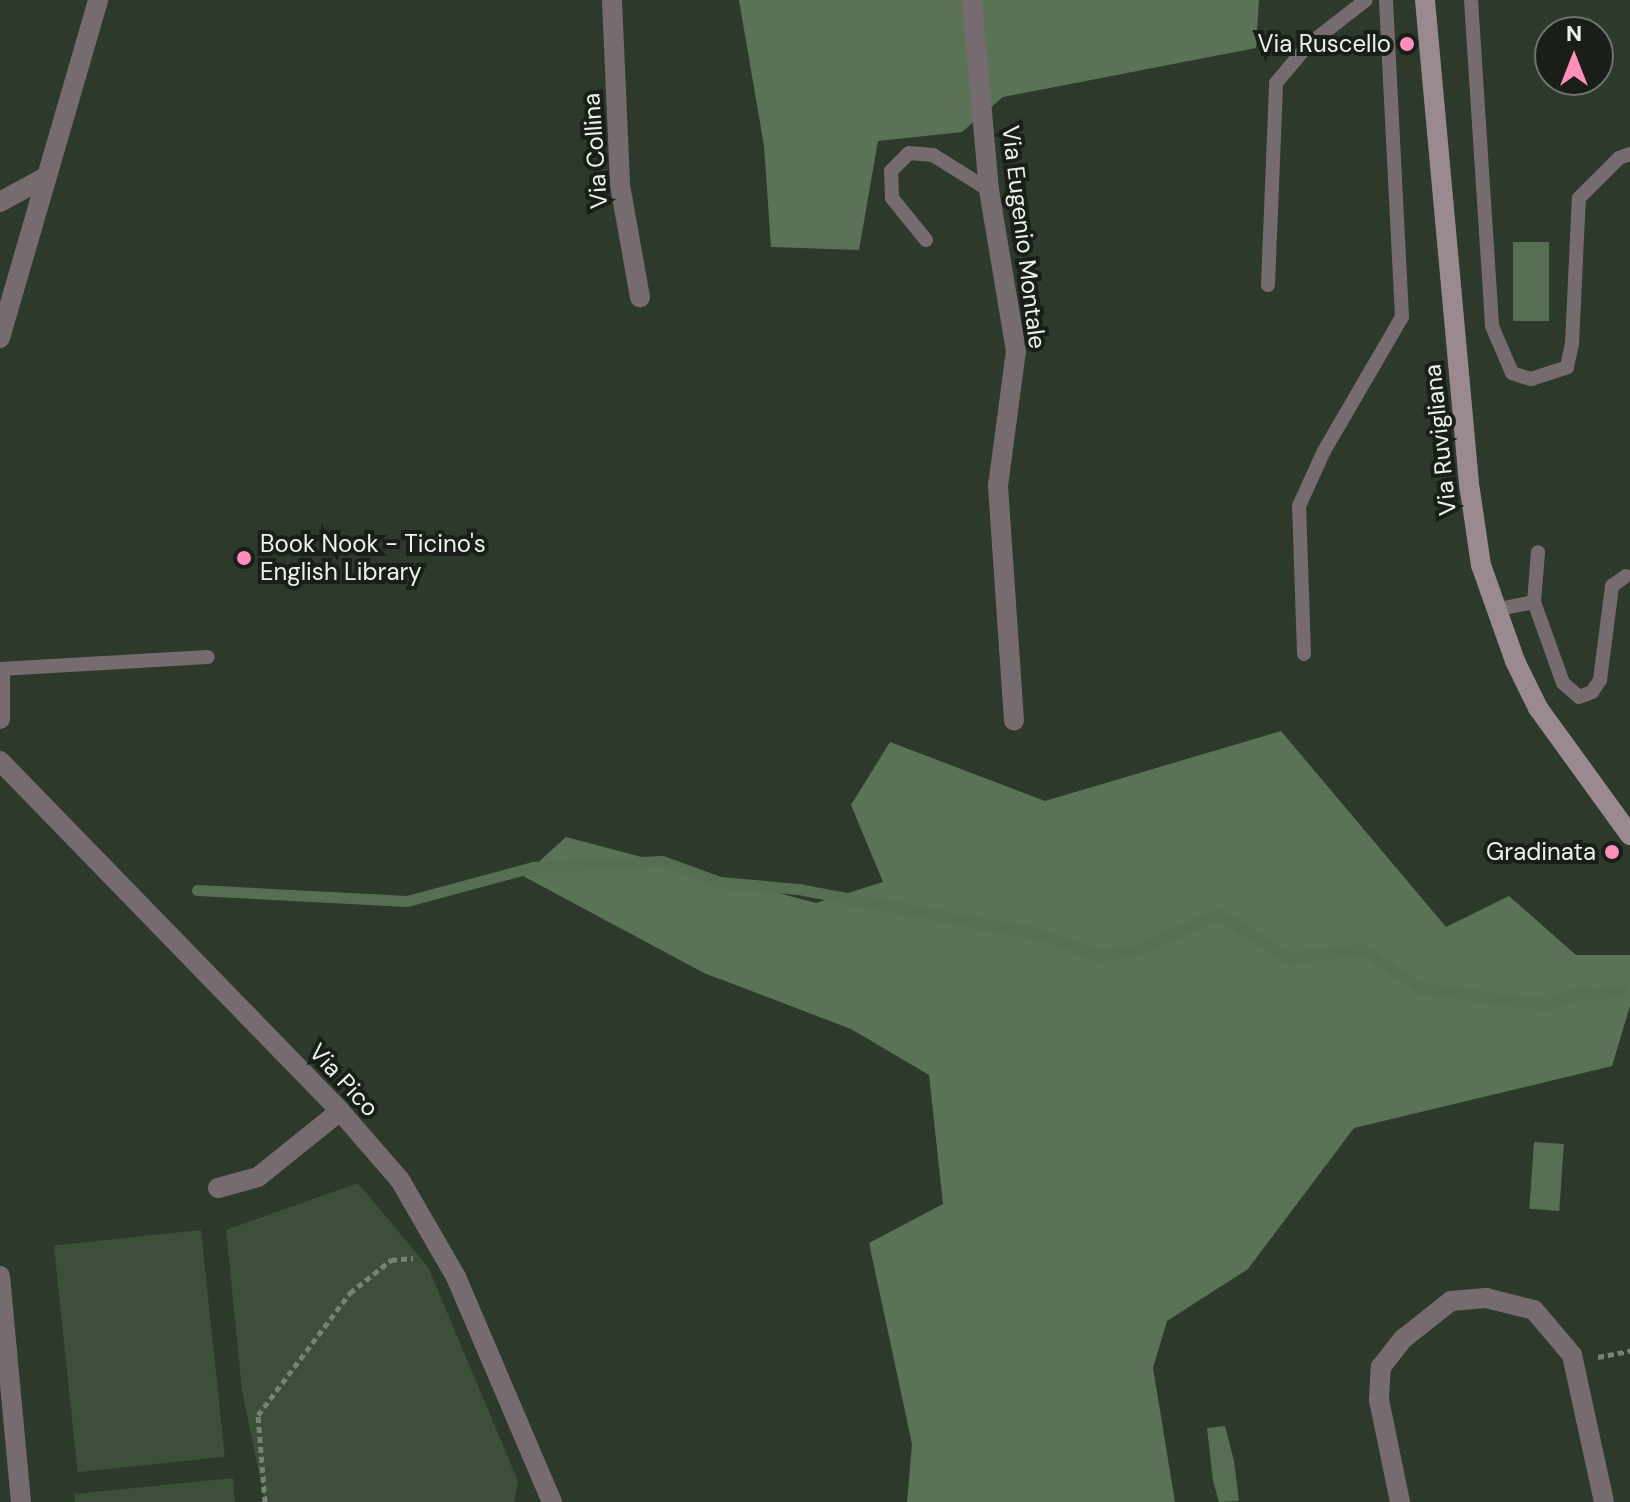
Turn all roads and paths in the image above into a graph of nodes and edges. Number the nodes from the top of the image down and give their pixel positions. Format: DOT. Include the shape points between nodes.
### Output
graph roads {
  1 [pos="98,0"];
  2 [pos="612,0"];
  3 [pos="972,0"];
  4 [pos="1366,0"];
  5 [pos="1386,0"];
  6 [pos="1425,0"];
  7 [pos="1471,0"];
  8 [pos="1630,154"];
  9 [pos="44,178"];
  10 [pos="989,190"];
  11 [pos="0,202"];
  12 [pos="926,240"];
  13 [pos="1268,285"];
  14 [pos="640,297"];
  15 [pos="0,338"];
  16 [pos="1538,552"];
  17 [pos="1626,576"];
  18 [pos="1534,602"];
  19 [pos="1494,610"];
  20 [pos="1304,654"];
  21 [pos="208,657"];
  22 [pos="0,669"];
  23 [pos="0,676"];
  24 [pos="0,719"];
  25 [pos="1014,720"];
  26 [pos="0,761"];
  27 [pos="1630,835"];
  28 [pos="340,1111"];
  29 [pos="218,1188"];
  30 [pos="441,1255"];
  31 [pos="0,1276"];
  32 [pos="21,1502"];
  33 [pos="265,1502"];
  34 [pos="552,1502"];
  35 [pos="1400,1502"];
  36 [pos="1604,1502"];
  1 -- 9 [label="street"];
  2 -- 14 [label="street, Via Collina" via="620,185"];
  3 -- 10 [label="street, Via Eugenio Montale"];
  4 -- 13 [label="lane" via="1308,45 1276,83"];
  5 -- 20 [label="lane" via="1402,317 1324,451 1299,506"];
  6 -- 19 [label="main road, Via Ruvigliana" via="1470,490"];
  7 -- 8 [label="lane" via="1492,326 1512,373 1531,379 1567,367 1579,198 1619,158"];
  9 -- 11 [label="street"];
  9 -- 15 [label="street"];
  10 -- 12 [label="lane" via="933,155 909,153 891,171 892,198"];
  10 -- 25 [label="street, Via Eugenio Montale" via="1016,351 998,486"];
  16 -- 18 [label="lane"];
  17 -- 18 [label="lane" via="1612,586 1600,680 1592,692 1579,697 1563,683"];
  18 -- 19 [label="lane"];
  19 -- 27 [label="main road, Via Ruvigliana" via="1538,708"];
  21 -- 22 [label="lane"];
  23 -- 24 [label="street"];
  26 -- 28 [label="street, Via Pico"];
  28 -- 29 [label="street" via="258,1177"];
  28 -- 30 [label="street, Via Pico" via="400,1180"];
  30 -- 33 [label="path" via="391,1260 350,1293 258,1415"];
  30 -- 34 [label="street, Via Pico" via="456,1277"];
  31 -- 32 [label="street"];
  35 -- 36 [label="street" via="1379,1400 1381,1367 1403,1339 1451,1301 1486,1298 1534,1310 1572,1355"];
}
